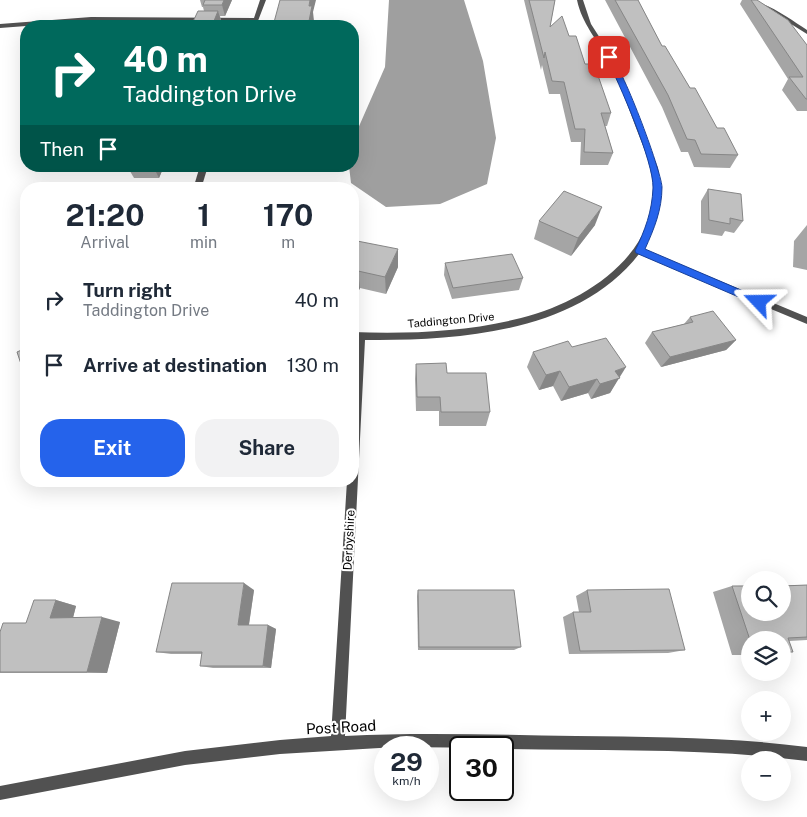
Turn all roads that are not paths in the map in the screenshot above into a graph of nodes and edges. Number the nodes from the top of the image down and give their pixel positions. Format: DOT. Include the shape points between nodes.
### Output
graph roads {
  1 [pos="263,0"];
  2 [pos="580,0"];
  3 [pos="747,0"];
  4 [pos="78,20"];
  5 [pos="256,20"];
  6 [pos="20,24"];
  7 [pos="0,26"];
  8 [pos="807,32"];
  9 [pos="639,251"];
  10 [pos="807,321"];
  11 [pos="359,337"];
  12 [pos="350,487"];
  13 [pos="338,743"];
  14 [pos="807,754"];
  15 [pos="0,793"];
  1 -- 5 [label="street"];
  2 -- 9 [label="street, Taddington Drive" via="587,24 619,77 654,167 657,202 653,222"];
  3 -- 8 [label="street" via="777,13"];
  4 -- 5 [label="street"];
  6 -- 7 [label="street"];
  9 -- 10 [label="street"];
  9 -- 11 [label="street, Taddington Drive" via="601,287 557,311 521,323 439,334"];
  12 -- 13 [label="street, Derbyshire"];
  13 -- 14 [label="street, Post Road" via="396,740 689,745"];
  13 -- 15 [label="street, Post Road" via="185,758"];
}
